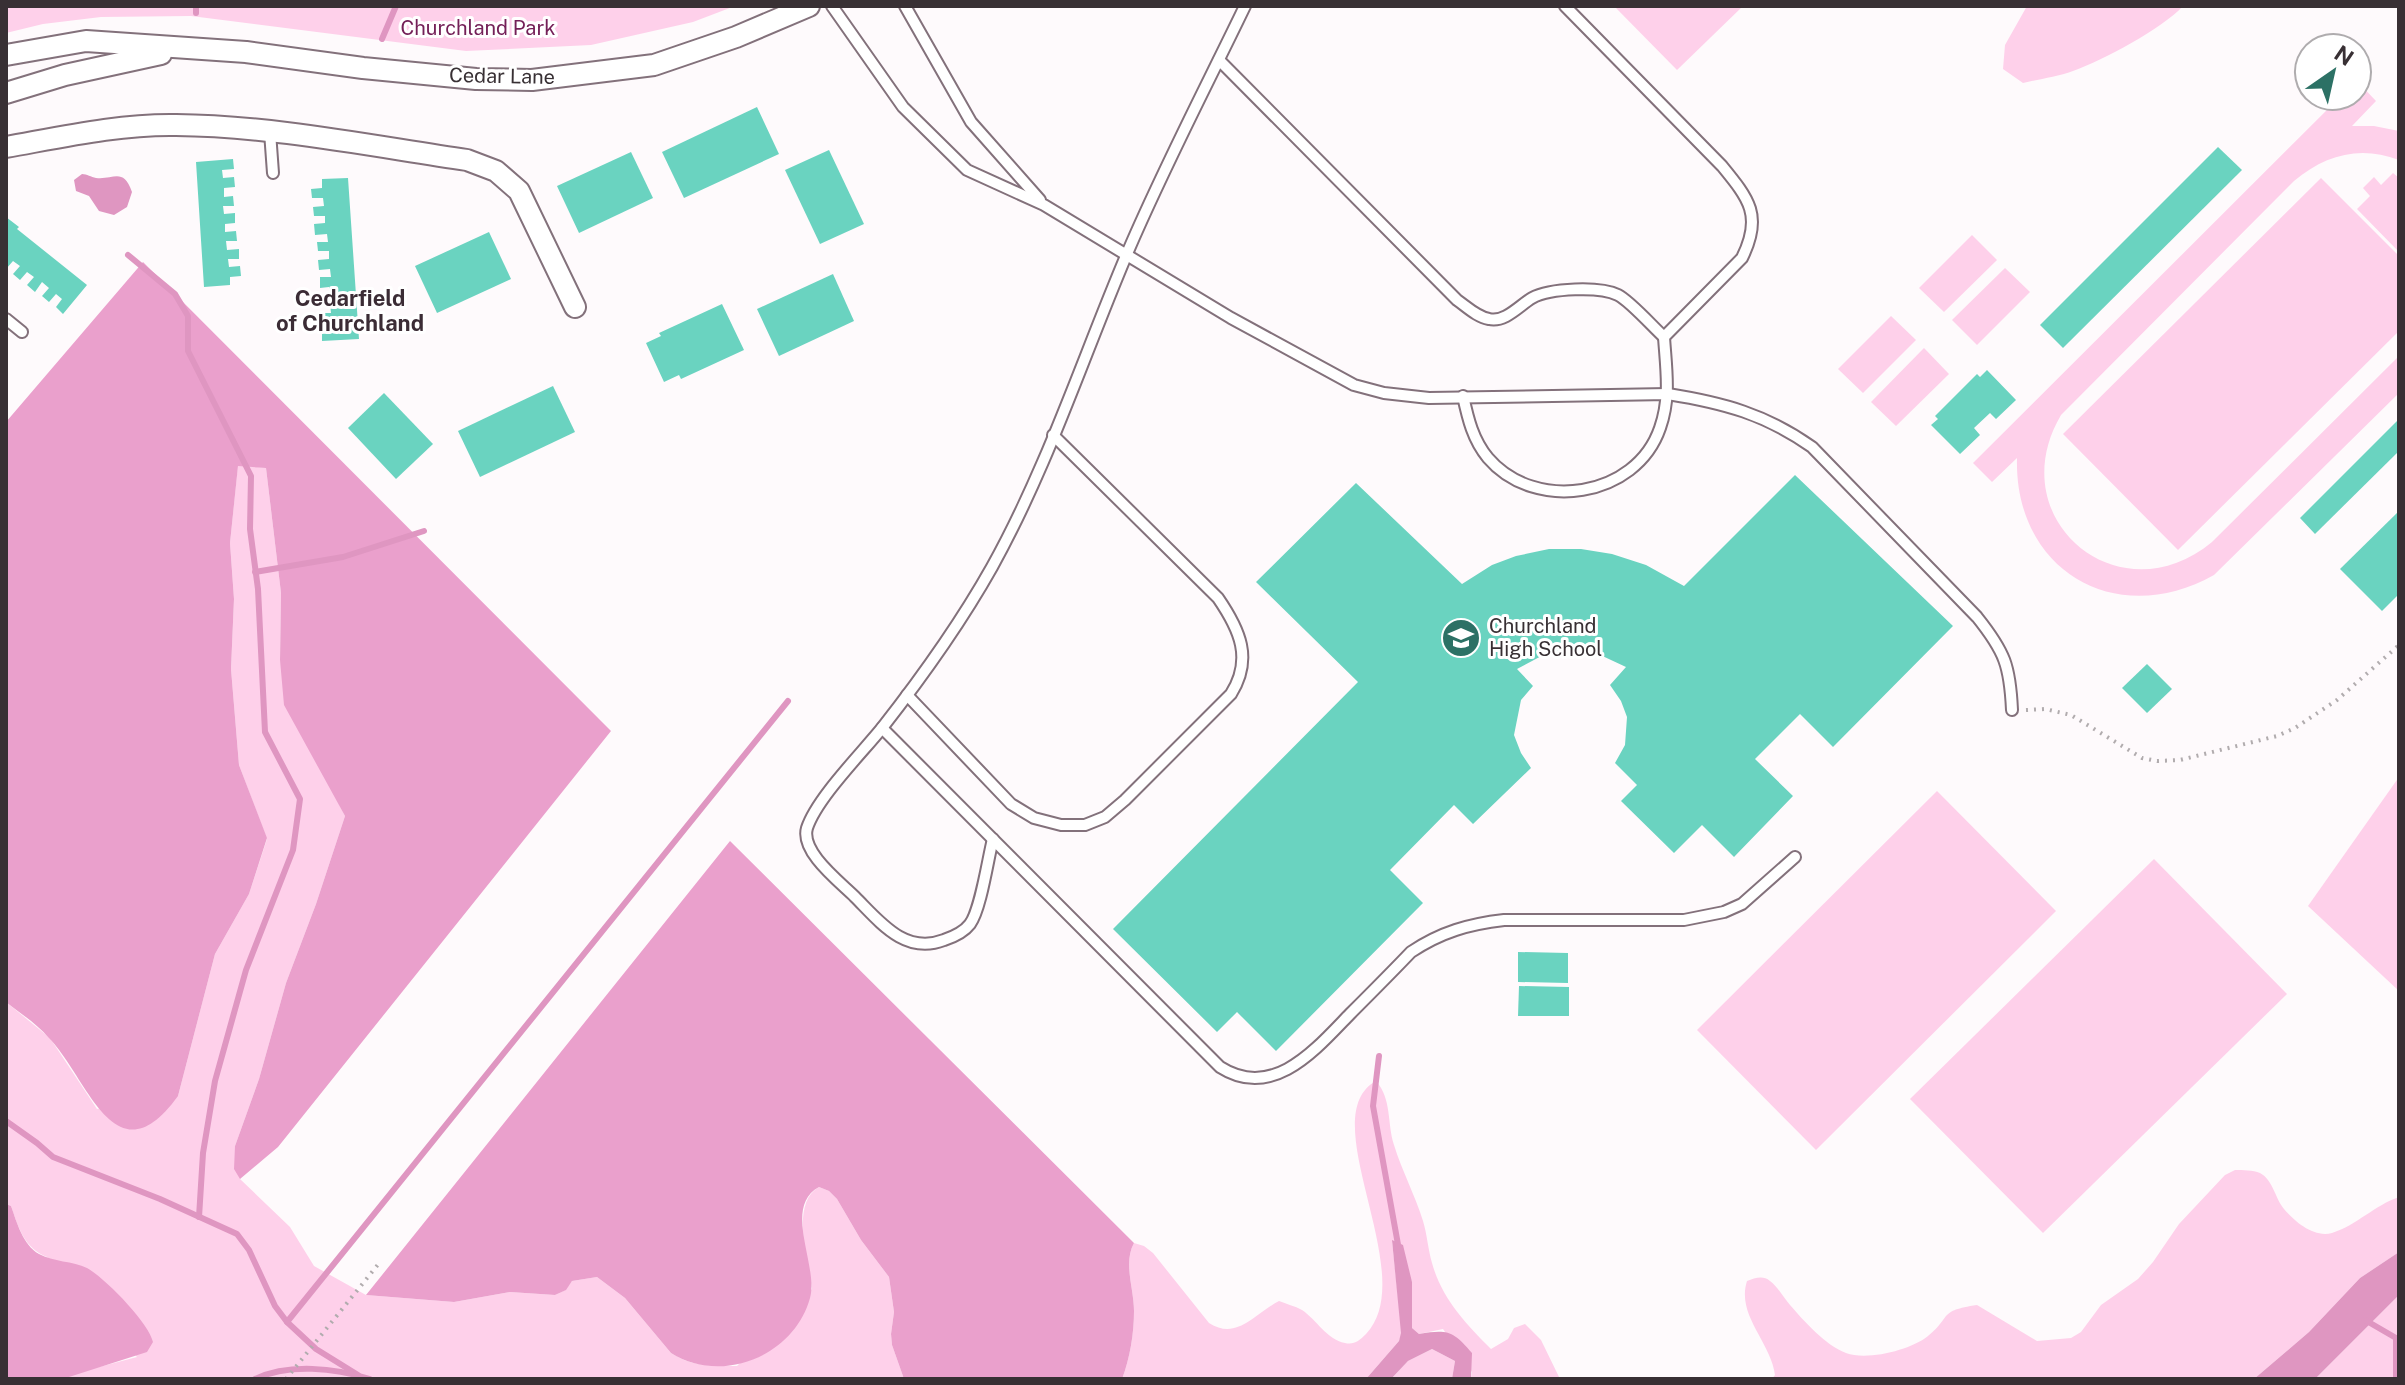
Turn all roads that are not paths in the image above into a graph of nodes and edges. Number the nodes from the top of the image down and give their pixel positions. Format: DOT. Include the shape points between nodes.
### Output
graph roads {
  1 [pos="809,6"];
  2 [pos="832,6"];
  3 [pos="905,6"];
  4 [pos="1245,6"];
  5 [pos="1565,6"];
  6 [pos="184,49"];
  7 [pos="6,55"];
  8 [pos="1219,60"];
  9 [pos="6,93"];
  10 [pos="270,132"];
  11 [pos="6,147"];
  12 [pos="273,173"];
  13 [pos="1044,205"];
  14 [pos="1126,255"];
  15 [pos="575,307"];
  16 [pos="6,319"];
  17 [pos="22,332"];
  18 [pos="1664,337"];
  19 [pos="1668,394"];
  20 [pos="1463,396"];
  21 [pos="1053,435"];
  22 [pos="907,695"];
  23 [pos="2012,710"];
  24 [pos="882,728"];
  25 [pos="993,839"];
  26 [pos="1795,857"];
  1 -- 6 [label="street, Cedar Lane" via="654,65 532,80"];
  2 -- 13 [label="lane" via="903,107 967,170"];
  3 -- 13 [label="lane" via="971,122"];
  4 -- 8 [label="lane"];
  5 -- 18 [label="lane" via="1722,166 1752,209 1754,226 1742,258"];
  6 -- 7 [label="street, Cedar Lane" via="86,41"];
  6 -- 9 [label="street, Cedar Lane"];
  8 -- 14 [label="lane"];
  8 -- 18 [label="lane" via="1474,313 1500,319 1535,296 1581,289 1617,295"];
  10 -- 11 [label="street" via="175,125 90,131"];
  10 -- 12 [label="lane"];
  10 -- 15 [label="street" via="467,160 496,171 519,191"];
  13 -- 14 [label="lane"];
  14 -- 20 [label="lane" via="1354,385 1429,398"];
  14 -- 21 [label="lane"];
  16 -- 17 [label="lane"];
  18 -- 19 [label="lane"];
  19 -- 20 [label="lane"];
  19 -- 20 [label="lane" via="1659,430 1641,459 1614,480 1582,492 1548,491 1515,480 1489,459 1470,430"];
  19 -- 23 [label="lane" via="1749,412 1812,447 1999,644 2011,676"];
  21 -- 22 [label="lane" via="993,566"];
  21 -- 22 [label="lane" via="1218,598 1240,646 1240,680 1125,800 1085,825 1034,818 1011,804"];
  22 -- 24 [label="lane"];
  24 -- 25 [label="lane"];
  24 -- 25 [label="lane" via="812,816 805,833 819,862 893,934 913,944 936,943 970,924"];
  25 -- 26 [label="lane" via="1220,1067 1249,1078 1276,1075 1304,1061 1411,952 1432,938 1504,920 1684,920 1709,915 1742,904"];
}
